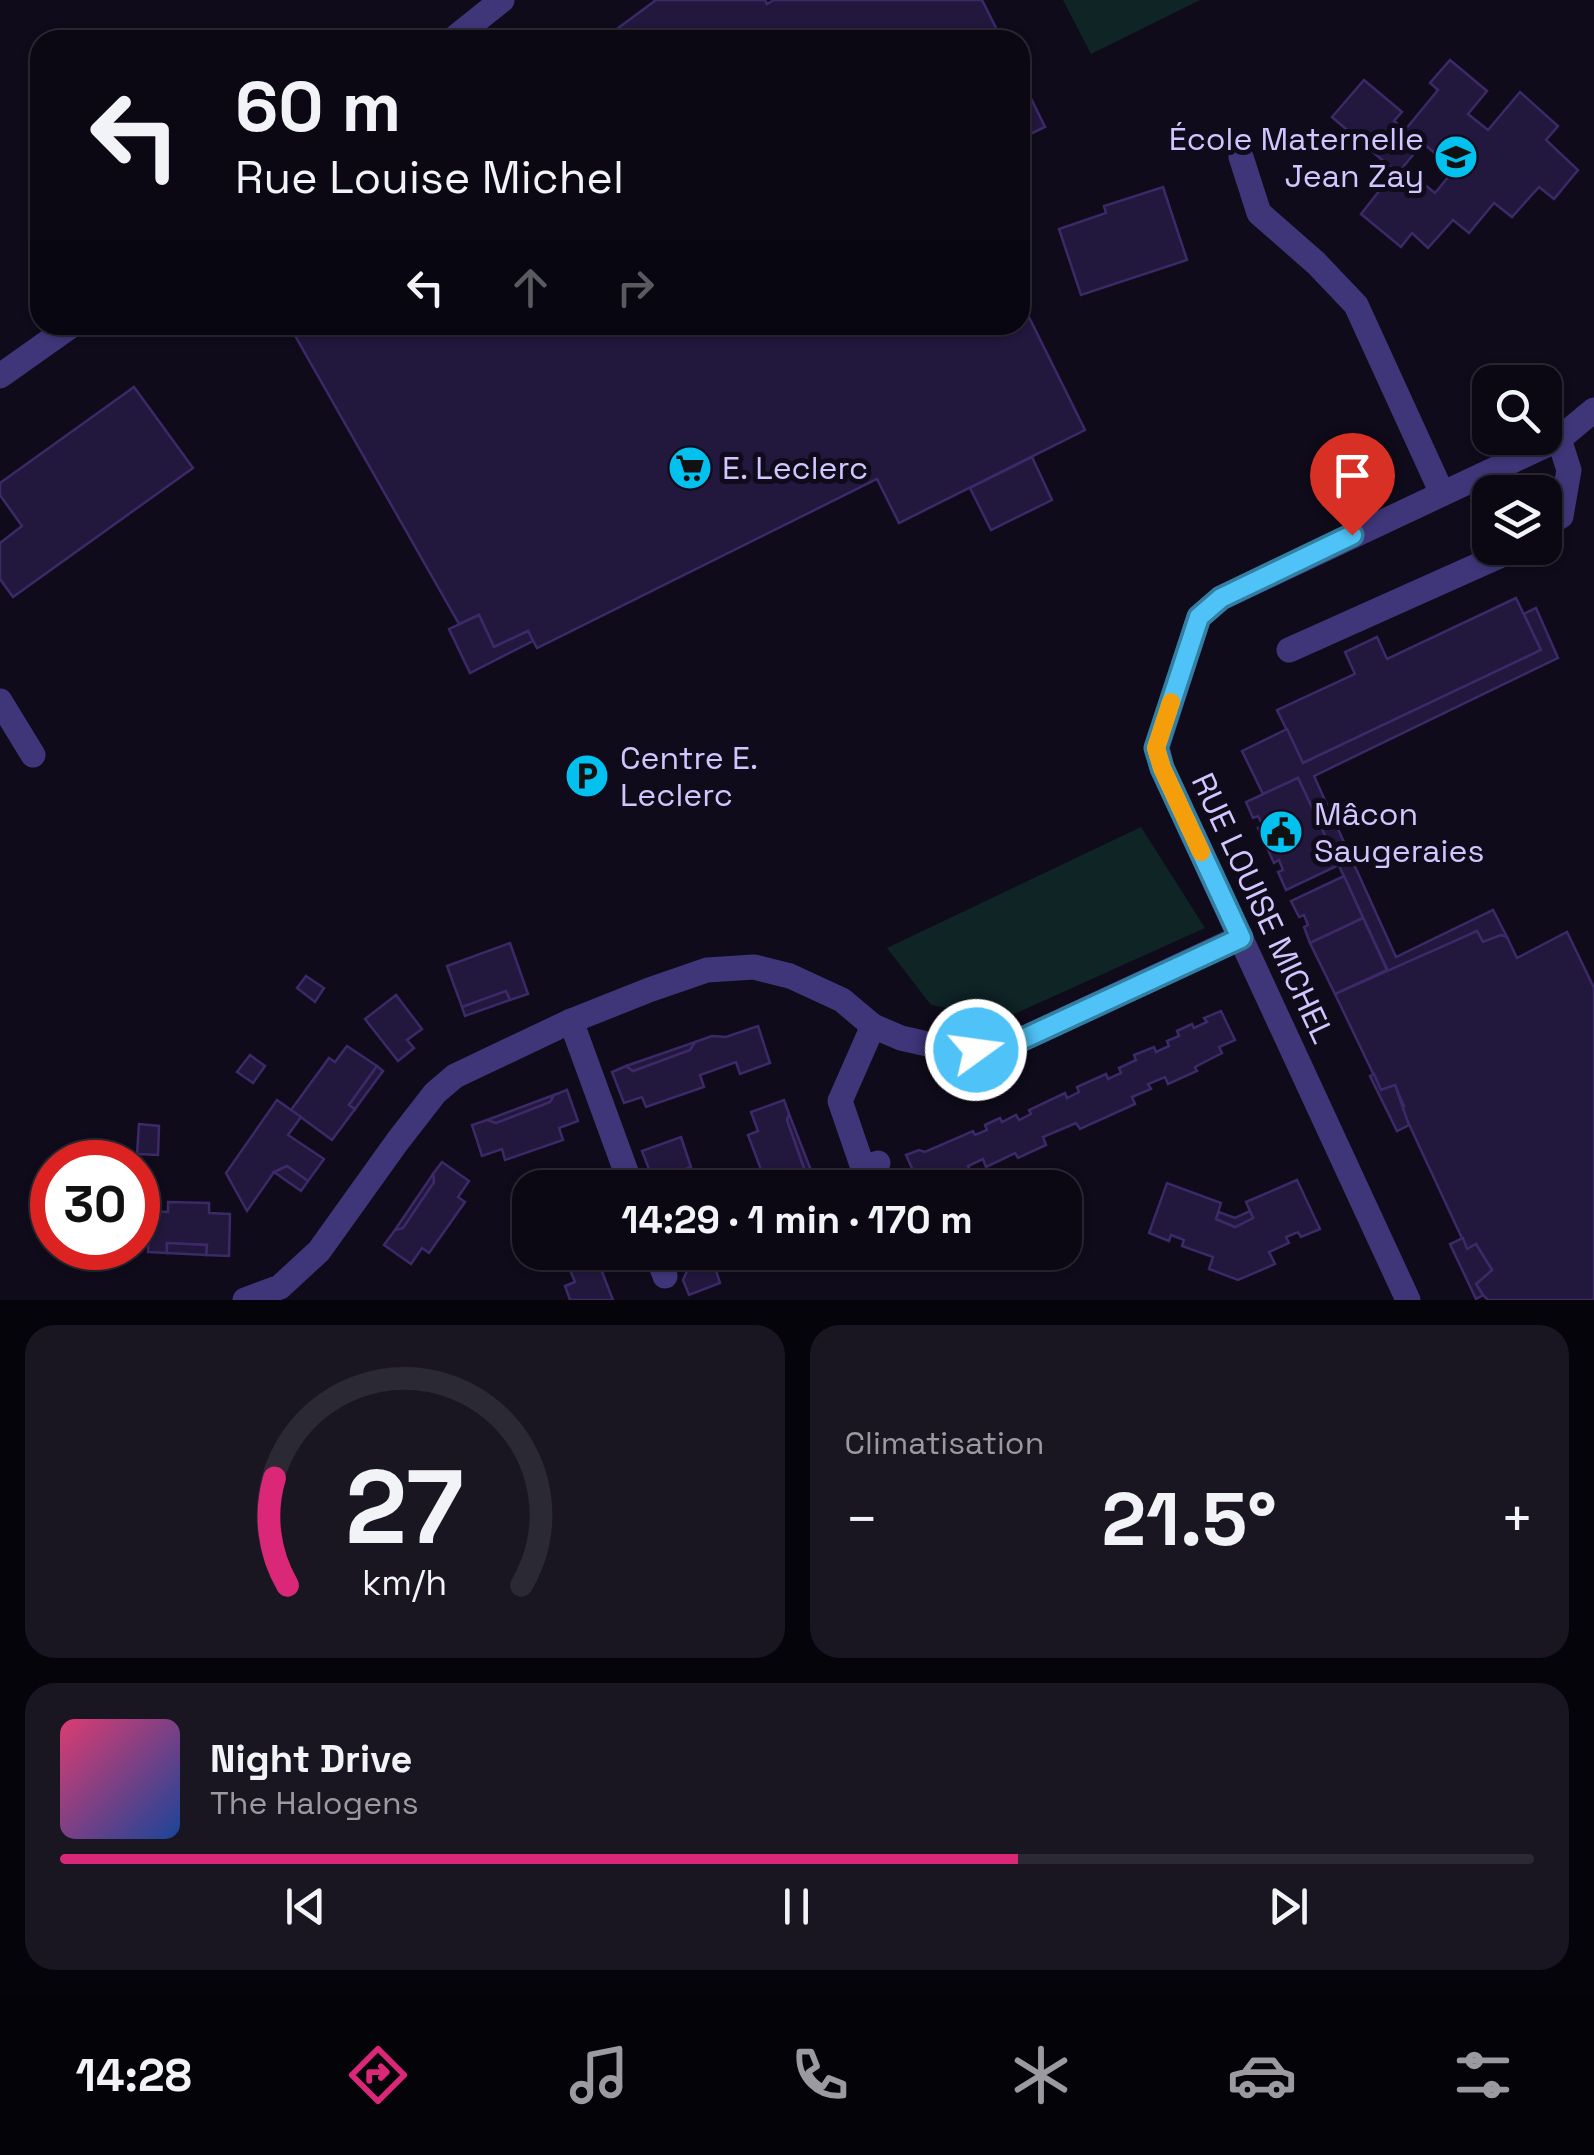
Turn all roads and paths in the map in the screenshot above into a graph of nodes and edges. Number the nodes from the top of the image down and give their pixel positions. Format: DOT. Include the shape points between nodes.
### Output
graph roads {
  1 [pos="502,0"];
  2 [pos="464,30"];
  3 [pos="1241,157"];
  4 [pos="58,335"];
  5 [pos="0,376"];
  6 [pos="1594,410"];
  7 [pos="1562,437"];
  8 [pos="1562,448"];
  9 [pos="1523,455"];
  10 [pos="1441,492"];
  11 [pos="1562,510"];
  12 [pos="1479,565"];
  13 [pos="1289,650"];
  14 [pos="0,701"];
  15 [pos="33,756"];
  16 [pos="1241,938"];
  17 [pos="570,1021"];
  18 [pos="872,1026"];
  19 [pos="878,1163"];
  20 [pos="625,1170"];
  21 [pos="246,1300"];
  22 [pos="1408,1300"];
  1 -- 2 [label="street"];
  3 -- 10 [label="street" via="1260,213 1356,305"];
  4 -- 5 [label="street"];
  6 -- 7 [label="street, RUE LOUISE MICHEL"];
  8 -- 11 [label="street" via="1569,470"];
  9 -- 10 [label="street, RUE LOUISE MICHEL"];
  10 -- 16 [label="street, RUE LOUISE MICHEL" via="1221,598 1199,617 1156,748"];
  12 -- 13 [label="street"];
  14 -- 15 [label="street"];
  16 -- 18 [label="street" via="999,1050 954,1050"];
  16 -- 22 [label="street, RUE LOUISE MICHEL"];
  17 -- 18 [label="street" via="708,970 754,967 842,1000"];
  17 -- 20 [label="street"];
  17 -- 21 [label="street" via="455,1076 435,1093 319,1252 280,1287"];
  18 -- 19 [label="street" via="840,1101 862,1168"];
}
